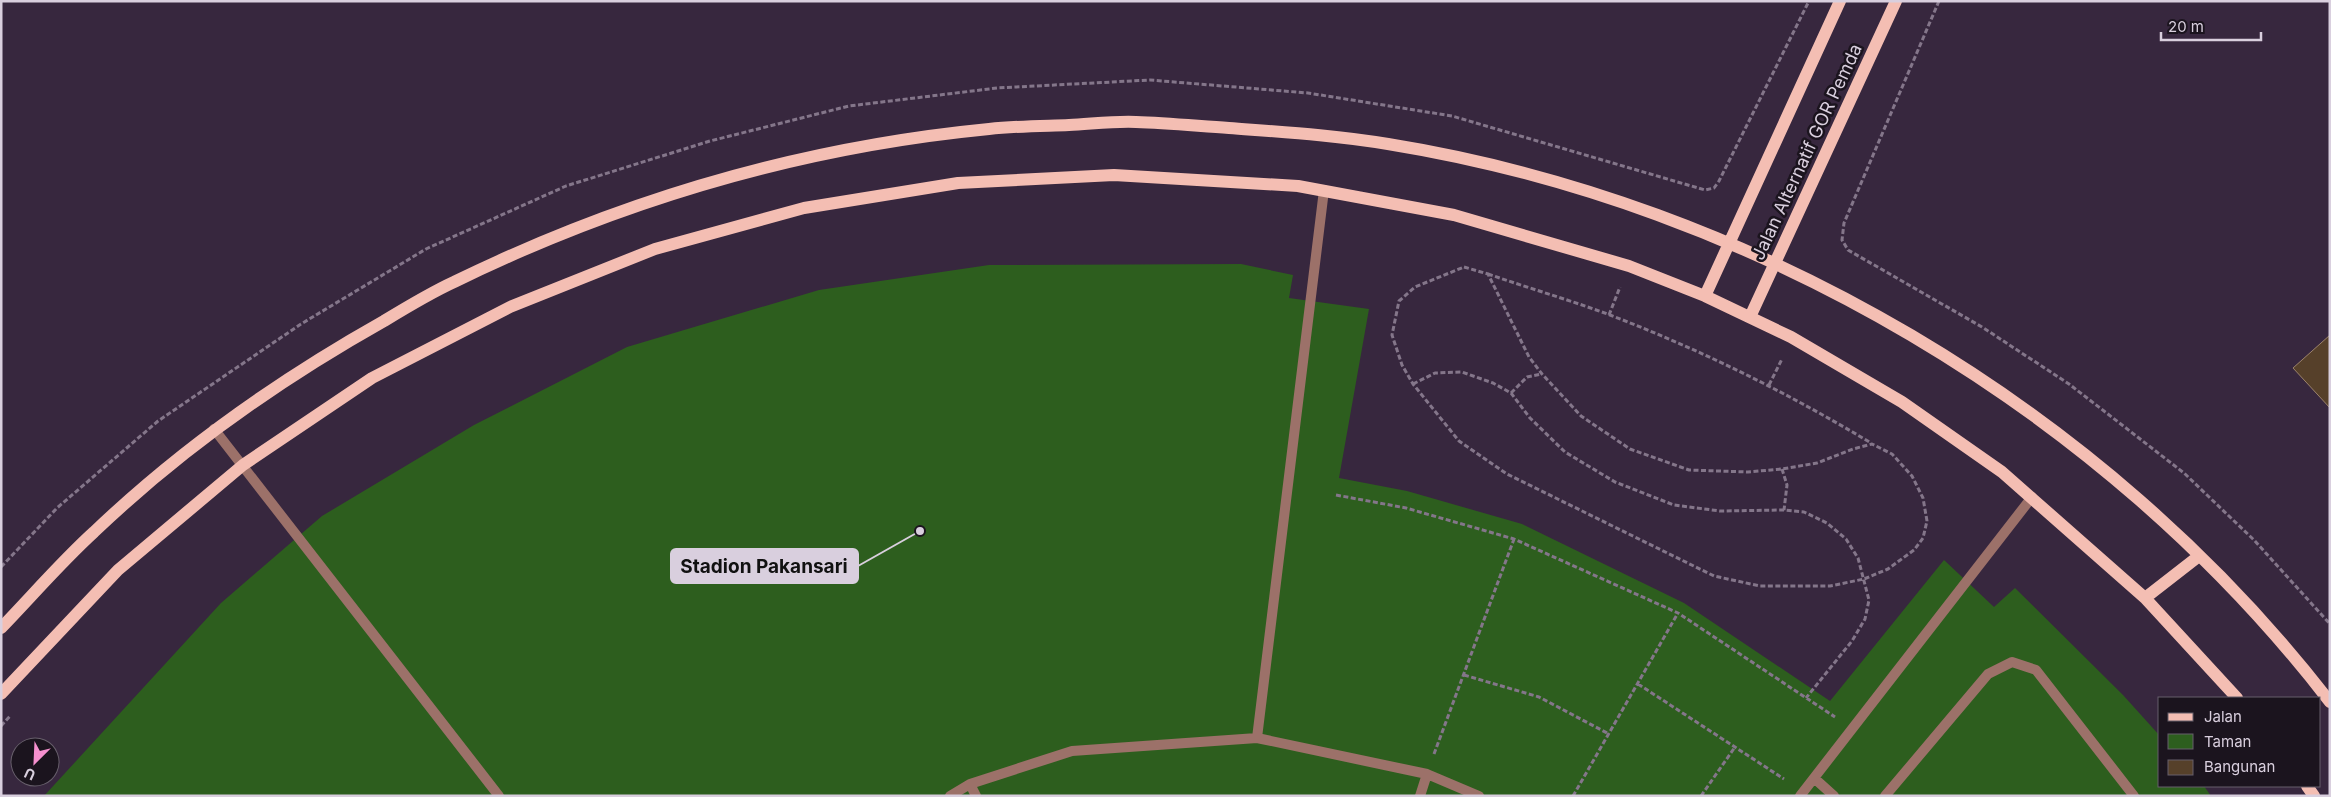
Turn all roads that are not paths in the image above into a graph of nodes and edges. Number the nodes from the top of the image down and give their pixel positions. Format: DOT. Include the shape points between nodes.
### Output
graph roads {
  1 [pos="1840,1"];
  2 [pos="1896,1"];
  3 [pos="1324,190"];
  4 [pos="1728,243"];
  5 [pos="1774,264"];
  6 [pos="1705,296"];
  7 [pos="1750,317"];
  8 [pos="214,429"];
  9 [pos="243,465"];
  10 [pos="2032,497"];
  11 [pos="2199,556"];
  12 [pos="2145,598"];
  13 [pos="1,628"];
  14 [pos="1,694"];
  15 [pos="2236,697"];
  16 [pos="2330,702"];
  17 [pos="1257,738"];
  18 [pos="1426,774"];
  19 [pos="1814,778"];
  20 [pos="970,784"];
  21 [pos="1801,794"];
  22 [pos="499,796"];
  23 [pos="950,796"];
  24 [pos="976,796"];
  25 [pos="1420,796"];
  26 [pos="1479,796"];
  27 [pos="1834,796"];
  28 [pos="1885,796"];
  29 [pos="2134,796"];
  1 -- 4 [label="main road, Jalan Alternatif GOR Pemda"];
  2 -- 5 [label="main road, Jalan Alternatif GOR Pemda"];
  3 -- 6 [label="main road" via="1454,214 1628,266"];
  3 -- 9 [label="main road" via="1114,175 958,183 804,208 655,249 510,307 372,378"];
  3 -- 17 [label="lane"];
  4 -- 5 [label="main road"];
  4 -- 6 [label="main road, Jalan Alternatif GOR Pemda"];
  4 -- 8 [label="main road" via="1608,198 1505,168 1390,144 1304,133 1132,122 990,128 850,148 713,181 579,226 450,283 327,353"];
  5 -- 7 [label="main road, Jalan Alternatif GOR Pemda"];
  5 -- 11 [label="main road" via="1894,325 1985,382 2134,496"];
  6 -- 7 [label="main road"];
  7 -- 10 [label="main road" via="1791,337 1902,402"];
  8 -- 9 [label="lane"];
  8 -- 13 [label="main road" via="94,532"];
  9 -- 14 [label="main road" via="118,570"];
  9 -- 22 [label="lane"];
  10 -- 12 [label="main road"];
  10 -- 19 [label="lane"];
  11 -- 12 [label="main road"];
  11 -- 16 [label="main road" via="2298,662"];
  12 -- 15 [label="main road"];
  17 -- 18 [label="lane"];
  17 -- 20 [label="lane" via="1072,751"];
  18 -- 25 [label="lane"];
  18 -- 26 [label="lane"];
  19 -- 21 [label="lane"];
  19 -- 27 [label="lane"];
  20 -- 23 [label="lane"];
  20 -- 24 [label="lane"];
  28 -- 29 [label="lane" via="1988,674 2012,662 2036,670"];
}
